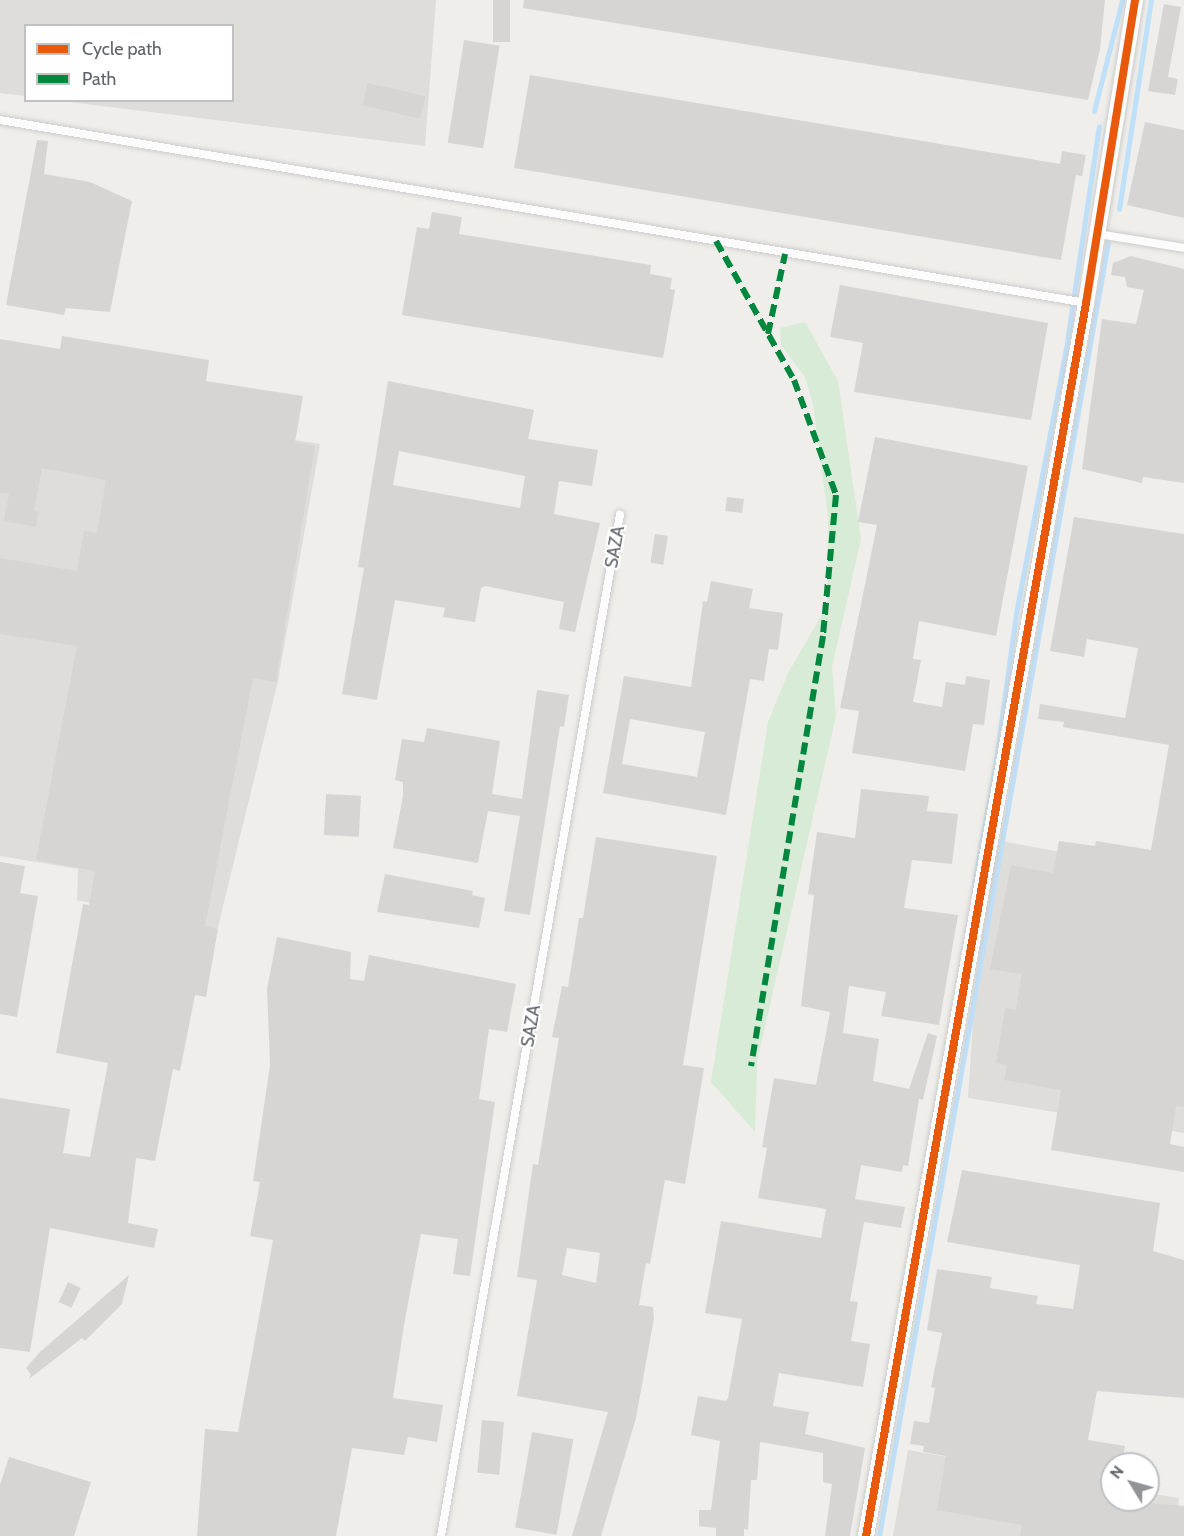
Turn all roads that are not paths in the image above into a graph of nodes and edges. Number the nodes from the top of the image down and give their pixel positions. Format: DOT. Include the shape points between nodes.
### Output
graph roads {
  1 [pos="1135,0"];
  2 [pos="0,121"];
  3 [pos="1098,234"];
  4 [pos="1184,248"];
  5 [pos="1086,303"];
  6 [pos="620,515"];
  7 [pos="441,1536"];
  8 [pos="866,1536"];
  1 -- 3 [label="street"];
  2 -- 5 [label="lane" via="423,194 544,209"];
  3 -- 4 [label="lane"];
  3 -- 5 [label="street"];
  5 -- 8 [label="street"];
  6 -- 7 [label="lane, SAZA"];
}
